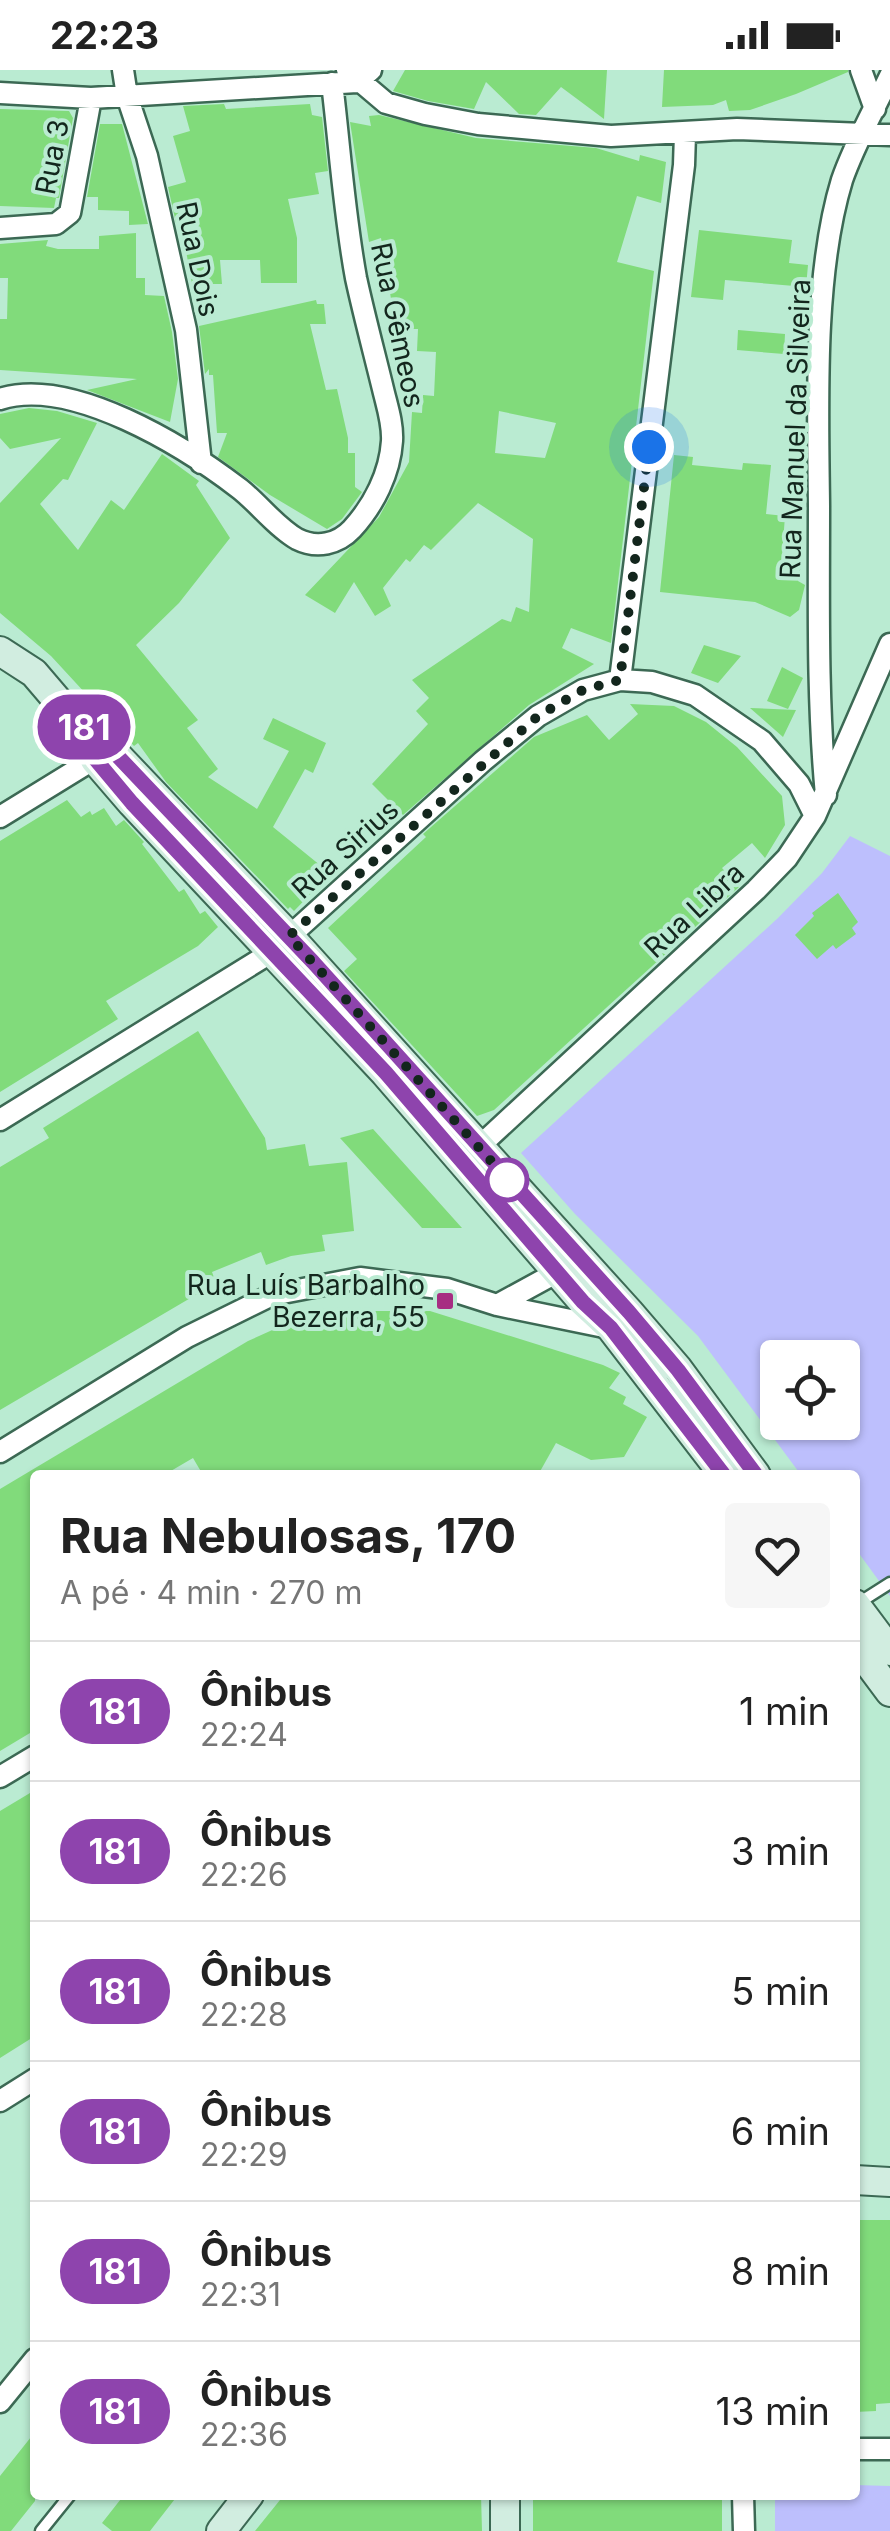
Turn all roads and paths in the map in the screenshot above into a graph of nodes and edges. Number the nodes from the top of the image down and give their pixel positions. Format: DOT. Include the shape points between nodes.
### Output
graph roads {
  1 [pos="123,70"];
  2 [pos="861,70"];
  3 [pos="352,76"];
  4 [pos="890,76"];
  5 [pos="0,93"];
  6 [pos="127,96"];
  7 [pos="91,98"];
  8 [pos="875,109"];
  9 [pos="864,132"];
  10 [pos="685,134"];
  11 [pos="890,134"];
  12 [pos="0,228"];
  13 [pos="0,399"];
  14 [pos="201,464"];
  15 [pos="890,644"];
  16 [pos="0,651"];
  17 [pos="620,680"];
  18 [pos="103,754"];
  19 [pos="826,795"];
  20 [pos="815,816"];
  21 [pos="0,818"];
  22 [pos="281,944"];
  23 [pos="0,1120"];
  24 [pos="470,1155"];
  25 [pos="569,1265"];
  26 [pos="497,1305"];
  27 [pos="620,1320"];
  28 [pos="0,1452"];
  29 [pos="721,1470"];
  30 [pos="752,1470"];
  31 [pos="890,1583"];
  32 [pos="860,1601"];
  33 [pos="860,1611"];
  34 [pos="890,1651"];
  35 [pos="860,1652"];
  36 [pos="890,1692"];
  37 [pos="30,1759"];
  38 [pos="0,1777"];
  39 [pos="30,2082"];
  40 [pos="0,2101"];
  41 [pos="890,2169"];
  42 [pos="860,2170"];
  43 [pos="860,2180"];
  44 [pos="890,2182"];
  45 [pos="30,2365"];
  46 [pos="0,2402"];
  47 [pos="890,2449"];
  48 [pos="860,2450"];
  49 [pos="66,2500"];
  50 [pos="245,2500"];
  51 [pos="505,2500"];
  52 [pos="743,2500"];
  53 [pos="42,2531"];
  54 [pos="221,2531"];
  55 [pos="505,2531"];
  56 [pos="744,2531"];
  1 -- 6 [label="street, Rua Dois"];
  2 -- 8 [label="street"];
  3 -- 6 [label="street"];
  3 -- 10 [label="street" via="386,103 478,124 611,136"];
  3 -- 14 [label="street, Rua Gêmeos" via="339,176 392,428 378,491 347,534 318,544 296,538"];
  4 -- 8 [label="street, Rua Manuel da Silveira"];
  5 -- 7 [label="street"];
  6 -- 7 [label="street"];
  6 -- 14 [label="street, Rua Dois" via="186,330"];
  7 -- 12 [label="street, Rua 3" via="70,213 56,224"];
  8 -- 9 [label="street, Rua Manuel da Silveira"];
  9 -- 10 [label="street"];
  9 -- 11 [label="street"];
  9 -- 19 [label="street, Rua Manuel da Silveira" via="832,220 822,314 818,711"];
  10 -- 17 [label="street"];
  13 -- 14 [label="street, Rua Gêmeos" via="54,394 92,404"];
  15 -- 19 [label="street, Rua Libra"];
  16 -- 18 [label="street" via="34,673"];
  17 -- 20 [label="street, Rua Sirius" via="680,691 727,715 782,762"];
  17 -- 22 [label="street, Rua Sirius" via="583,690 538,716"];
  18 -- 21 [label="street"];
  18 -- 22 [label="street"];
  19 -- 20 [label="street, Rua Libra"];
  20 -- 24 [label="street, Rua Libra" via="756,890"];
  22 -- 23 [label="street, Rua Sirius"];
  22 -- 24 [label="street" via="386,1073"];
  24 -- 25 [label="street"];
  25 -- 26 [label="street"];
  25 -- 27 [label="street"];
  26 -- 27 [label="street"];
  26 -- 28 [label="street" via="447,1289 360,1278 272,1296 187,1337"];
  27 -- 29 [label="street"];
  27 -- 30 [label="street" via="678,1370"];
  31 -- 32 [label="lane"];
  33 -- 34 [label="street"];
  35 -- 36 [label="street"];
  37 -- 38 [label="street"];
  39 -- 40 [label="street"];
  41 -- 42 [label="street"];
  43 -- 44 [label="street"];
  45 -- 46 [label="street"];
  47 -- 48 [label="street"];
  49 -- 53 [label="lane"];
  50 -- 54 [label="street"];
  51 -- 55 [label="street"];
  52 -- 56 [label="street"];
}
